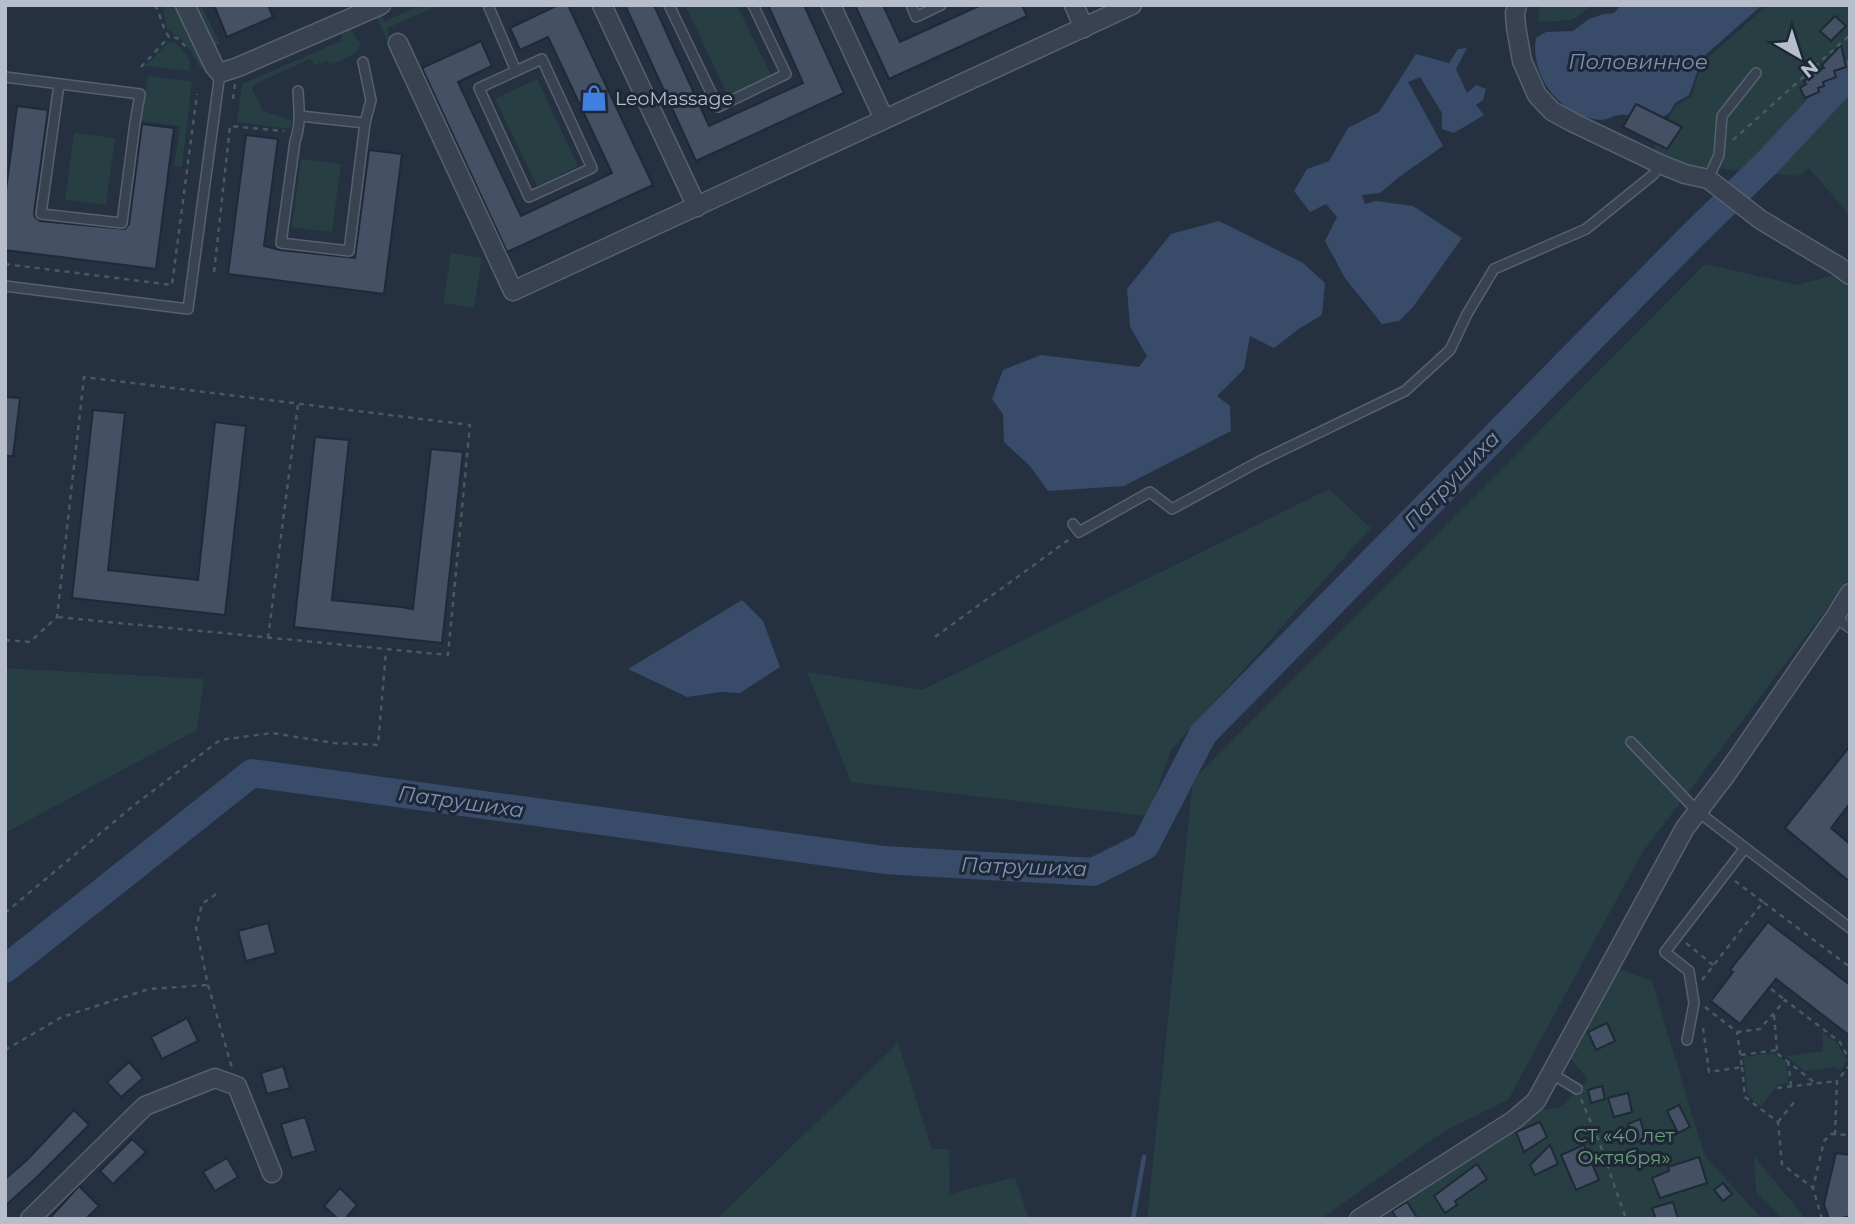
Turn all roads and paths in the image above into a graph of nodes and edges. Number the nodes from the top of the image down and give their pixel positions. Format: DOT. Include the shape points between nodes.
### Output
graph roads {
  1 [pos="155,5"];
  2 [pos="185,5"];
  3 [pos="381,5"];
  4 [pos="488,5"];
  5 [pos="602,5"];
  6 [pos="669,5"];
  7 [pos="753,5"];
  8 [pos="831,5"];
  9 [pos="911,5"];
  10 [pos="942,5"];
  11 [pos="1074,5"];
  12 [pos="1132,5"];
  13 [pos="1517,5"];
  14 [pos="1084,28"];
  15 [pos="1850,35"];
  16 [pos="169,37"];
  17 [pos="398,43"];
  18 [pos="190,52"];
  19 [pos="363,62"];
  20 [pos="141,67"];
  21 [pos="516,71"];
  22 [pos="220,73"];
  23 [pos="1756,73"];
  24 [pos="5,77"];
  25 [pos="59,84"];
  26 [pos="298,91"];
  27 [pos="197,94"];
  28 [pos="300,116"];
  29 [pos="884,119"];
  30 [pos="365,123"];
  31 [pos="298,132"];
  32 [pos="1719,155"];
  33 [pos="1660,164"];
  34 [pos="1713,182"];
  35 [pos="697,207"];
  36 [pos="5,264"];
  37 [pos="214,272"];
  38 [pos="1850,275"];
  39 [pos="5,286"];
  40 [pos="298,404"];
  41 [pos="1076,528"];
  42 [pos="1850,593"];
  43 [pos="57,617"];
  44 [pos="1843,623"];
  45 [pos="934,637"];
  46 [pos="268,638"];
  47 [pos="5,640"];
  48 [pos="386,650"];
  49 [pos="1631,742"];
  50 [pos="1697,811"];
  51 [pos="1745,848"];
  52 [pos="1726,873"];
  53 [pos="216,894"];
  54 [pos="1763,902"];
  55 [pos="5,914"];
  56 [pos="1850,928"];
  57 [pos="1677,937"];
  58 [pos="1713,965"];
  59 [pos="1850,967"];
  60 [pos="208,985"];
  61 [pos="1698,986"];
  62 [pos="1771,989"];
  63 [pos="1785,1000"];
  64 [pos="1700,1003"];
  65 [pos="1773,1013"];
  66 [pos="1702,1017"];
  67 [pos="1737,1032"];
  68 [pos="1687,1040"];
  69 [pos="5,1050"];
  70 [pos="1777,1050"];
  71 [pos="1740,1055"];
  72 [pos="1788,1061"];
  73 [pos="1850,1063"];
  74 [pos="1742,1067"];
  75 [pos="1552,1074"];
  76 [pos="1837,1081"];
  77 [pos="1815,1083"];
  78 [pos="237,1086"];
  79 [pos="1791,1086"];
  80 [pos="1777,1088"];
  81 [pos="1577,1089"];
  82 [pos="1795,1101"];
  83 [pos="1778,1122"];
  84 [pos="1835,1135"];
  85 [pos="1850,1135"];
  86 [pos="272,1173"];
  87 [pos="1813,1188"];
  88 [pos="30,1219"];
  89 [pos="1359,1219"];
  90 [pos="1626,1219"];
  91 [pos="1822,1219"];
  1 -- 16 [label="path"];
  2 -- 22 [label="street"];
  3 -- 22 [label="street"];
  4 -- 21 [label="lane"];
  5 -- 35 [label="street"];
  6 -- 7 [label="lane" via="718,107 786,74"];
  8 -- 29 [label="street"];
  9 -- 10 [label="lane" via="916,17"];
  11 -- 14 [label="street"];
  12 -- 14 [label="street"];
  13 -- 33 [label="street" via="1522,61 1537,95 1552,111"];
  14 -- 29 [label="street"];
  15 -- 32 [label="path"];
  16 -- 18 [label="path" via="177,38"];
  16 -- 20 [label="path"];
  17 -- 35 [label="street" via="513,291"];
  19 -- 30 [label="lane" via="370,100"];
  21 -- 21 [label="lane" via="542,59 592,168 529,197 479,88"];
  22 -- 39 [label="lane" via="188,309"];
  23 -- 32 [label="lane" via="1721,116"];
  24 -- 25 [label="lane"];
  25 -- 25 [label="lane" via="140,94 122,223 41,214"];
  26 -- 28 [label="lane"];
  27 -- 36 [label="path" via="172,285"];
  28 -- 30 [label="lane"];
  28 -- 31 [label="lane"];
  29 -- 35 [label="street"];
  30 -- 31 [label="lane" via="349,251 281,243"];
  31 -- 37 [label="path" via="230,126"];
  32 -- 34 [label="lane"];
  33 -- 34 [label="street"];
  33 -- 41 [label="lane" via="1654,174 1586,229 1494,269 1450,350 1405,391 1172,509 1150,492"];
  34 -- 38 [label="street" via="1761,220"];
  40 -- 43 [label="path" via="84,377"];
  40 -- 46 [label="path"];
  40 -- 48 [label="path" via="470,425 448,656"];
  41 -- 45 [label="path"];
  42 -- 44 [label="street"];
  43 -- 46 [label="path"];
  43 -- 47 [label="path" via="30,642"];
  44 -- 50 [label="street"];
  46 -- 48 [label="path"];
  48 -- 55 [label="path" via="378,745 272,733 220,740"];
  49 -- 50 [label="lane"];
  50 -- 51 [label="lane"];
  50 -- 75 [label="street"];
  51 -- 52 [label="lane"];
  51 -- 56 [label="lane"];
  52 -- 54 [label="path"];
  52 -- 57 [label="lane"];
  53 -- 60 [label="path" via="202,904 196,928"];
  54 -- 58 [label="path"];
  54 -- 59 [label="path"];
  57 -- 58 [label="path"];
  57 -- 68 [label="lane" via="1665,952 1689,971 1695,1003"];
  58 -- 61 [label="path"];
  60 -- 69 [label="path" via="149,989 62,1017"];
  60 -- 78 [label="path"];
  62 -- 63 [label="path"];
  63 -- 65 [label="path"];
  63 -- 73 [label="path" via="1840,1042"];
  64 -- 67 [label="path"];
  65 -- 67 [label="path" via="1760,1029"];
  65 -- 70 [label="path"];
  66 -- 74 [label="path" via="1709,1072"];
  67 -- 71 [label="path"];
  70 -- 71 [label="path"];
  70 -- 72 [label="path"];
  71 -- 74 [label="path"];
  72 -- 77 [label="path"];
  72 -- 79 [label="path"];
  73 -- 76 [label="path"];
  74 -- 83 [label="path" via="1745,1097"];
  75 -- 81 [label="lane"];
  75 -- 89 [label="street" via="1536,1101 1514,1121"];
  76 -- 77 [label="path"];
  76 -- 84 [label="path"];
  77 -- 79 [label="path"];
  78 -- 86 [label="street"];
  78 -- 88 [label="street" via="215,1078 145,1106"];
  79 -- 80 [label="path"];
  81 -- 90 [label="path"];
  82 -- 83 [label="path"];
  83 -- 87 [label="path" via="1782,1164"];
  84 -- 85 [label="path"];
  84 -- 87 [label="path" via="1824,1141"];
  87 -- 91 [label="path"];
}
